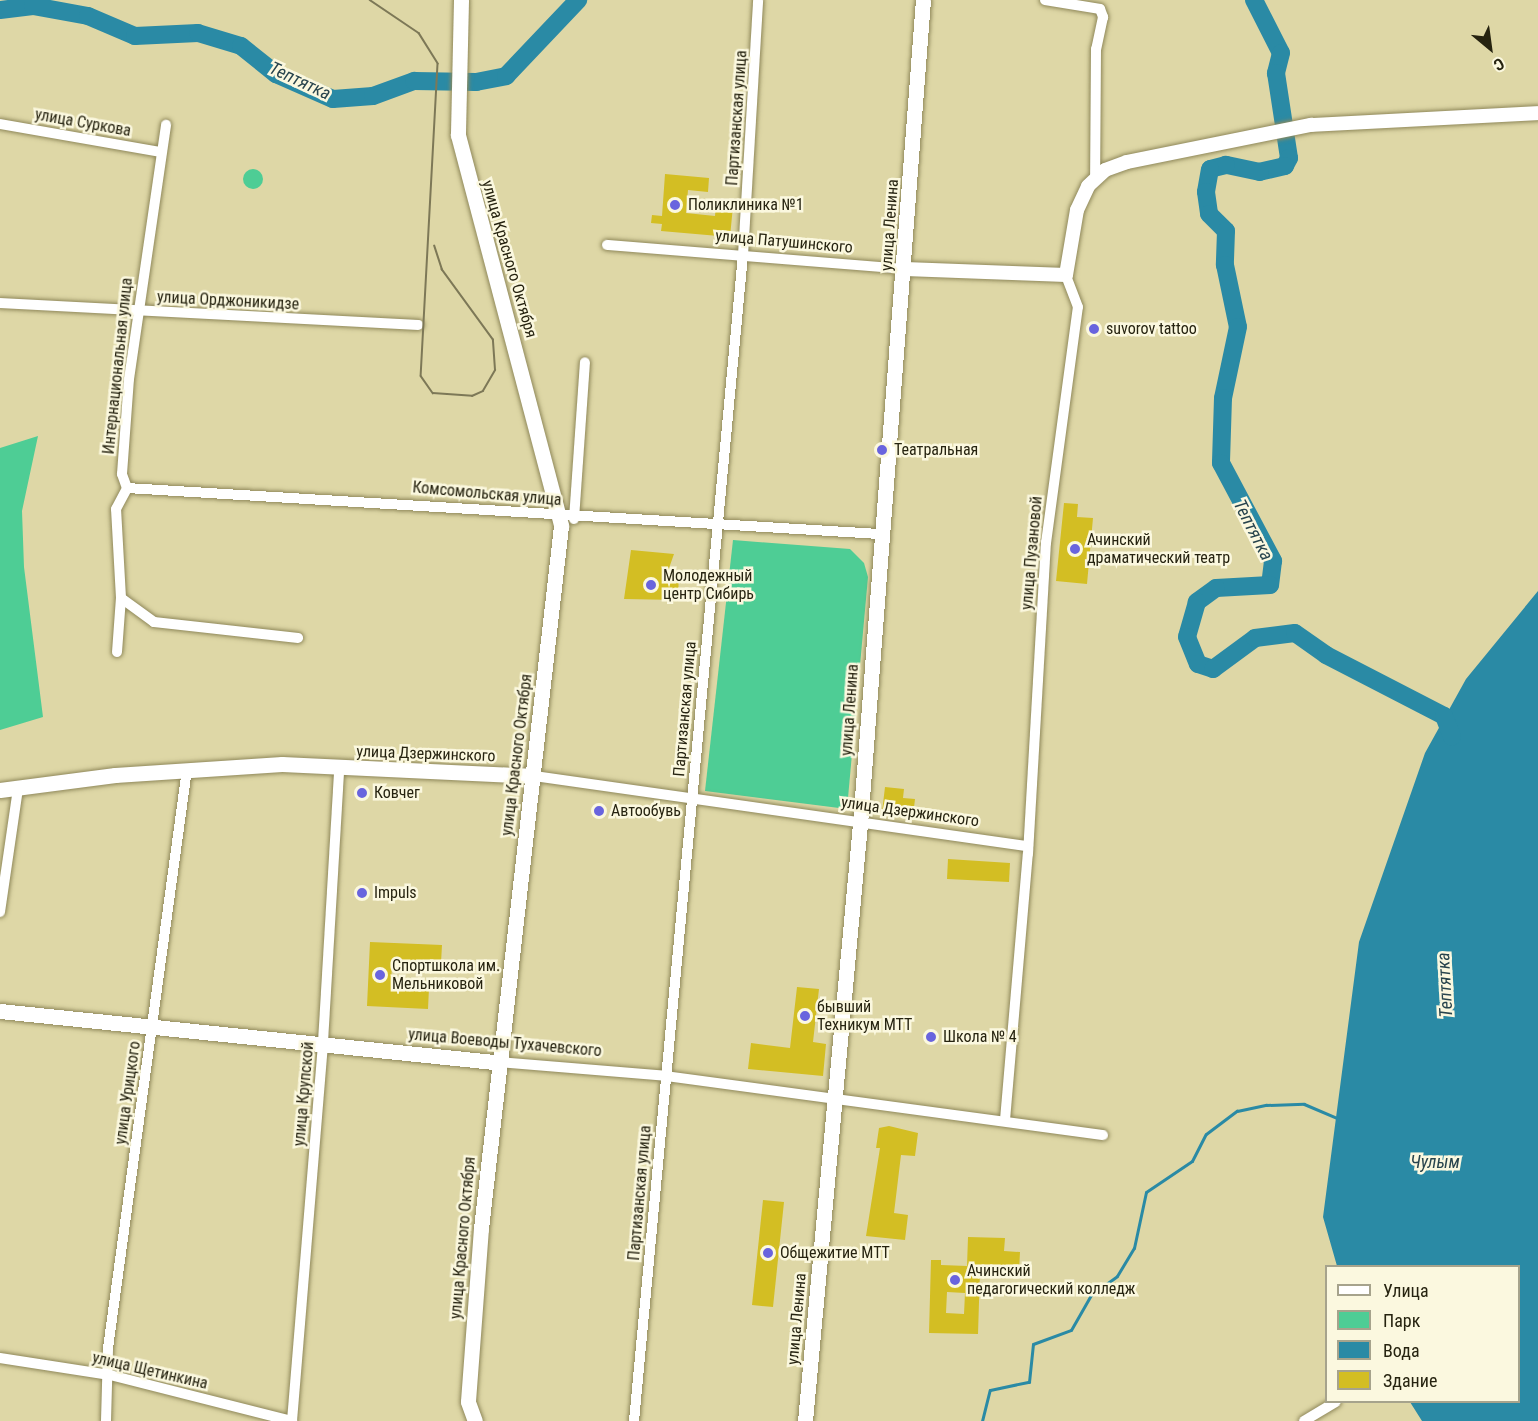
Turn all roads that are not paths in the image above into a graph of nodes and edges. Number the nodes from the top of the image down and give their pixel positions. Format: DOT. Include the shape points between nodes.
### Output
graph roads {
  1 [pos="758,0"];
  2 [pos="923,0"];
  3 [pos="1045,0"];
  4 [pos="458,1"];
  5 [pos="1538,113"];
  6 [pos="0,124"];
  7 [pos="166,125"];
  8 [pos="160,152"];
  9 [pos="1095,177"];
  10 [pos="607,244"];
  11 [pos="742,255"];
  12 [pos="905,269"];
  13 [pos="1066,275"];
  14 [pos="0,303"];
  15 [pos="138,311"];
  16 [pos="418,325"];
  17 [pos="585,362"];
  18 [pos="127,488"];
  19 [pos="567,515"];
  20 [pos="717,527"];
  21 [pos="880,534"];
  22 [pos="121,598"];
  23 [pos="298,638"];
  24 [pos="117,652"];
  25 [pos="339,769"];
  26 [pos="187,770"];
  27 [pos="534,776"];
  28 [pos="18,788"];
  29 [pos="0,790"];
  30 [pos="692,800"];
  31 [pos="860,824"];
  32 [pos="1028,846"];
  33 [pos="0,912"];
  34 [pos="0,1011"];
  35 [pos="152,1026"];
  36 [pos="324,1042"];
  37 [pos="497,1062"];
  38 [pos="666,1076"];
  39 [pos="837,1101"];
  40 [pos="1005,1120"];
  41 [pos="1103,1135"];
  42 [pos="0,1358"];
  43 [pos="110,1375"];
  44 [pos="1334,1403"];
  45 [pos="106,1421"];
  46 [pos="292,1421"];
  47 [pos="475,1421"];
  48 [pos="634,1421"];
  49 [pos="805,1421"];
  50 [pos="1304,1421"];
  1 -- 11 [label="street, Партизанская улица"];
  2 -- 12 [label="main road, улица Ленина"];
  3 -- 9 [label="street" via="1100,9 1103,17 1096,49"];
  4 -- 19 [label="main road, улица Красного Октября" via="455,103 466,175"];
  5 -- 9 [label="street" via="1311,125 1267,131 1127,162"];
  6 -- 8 [label="street, улица Суркова"];
  7 -- 8 [label="street, Интернациональная улица"];
  8 -- 15 [label="street, Интернациональная улица"];
  9 -- 13 [label="street" via="1077,210"];
  10 -- 11 [label="street, улица Патушинского"];
  11 -- 12 [label="street, улица Патушинского"];
  11 -- 20 [label="street, Партизанская улица"];
  12 -- 13 [label="street, улица Патушинского"];
  12 -- 21 [label="main road, улица Ленина"];
  13 -- 32 [label="street, улица Пузановой" via="1078,307 1046,543"];
  14 -- 15 [label="street, улица Орджоникидзе"];
  15 -- 16 [label="street, улица Орджоникидзе"];
  15 -- 18 [label="street, Интернациональная улица" via="122,474"];
  17 -- 19 [label="street"];
  18 -- 19 [label="street, Комсомольская улица"];
  18 -- 22 [label="street, Интернациональная улица" via="116,509"];
  19 -- 20 [label="street, Комсомольская улица"];
  19 -- 27 [label="main road, улица Красного Октября"];
  20 -- 21 [label="street, Комсомольская улица"];
  20 -- 30 [label="street, Партизанская улица"];
  21 -- 31 [label="main road, улица Ленина"];
  22 -- 23 [label="street" via="154,622"];
  22 -- 24 [label="street, Интернациональная улица"];
  25 -- 26 [label="main road, улица Дзержинского" via="282,765"];
  25 -- 27 [label="main road, улица Дзержинского"];
  25 -- 36 [label="street, улица Крупской"];
  26 -- 28 [label="main road, улица Дзержинского"];
  26 -- 35 [label="street, улица Урицкого"];
  27 -- 30 [label="street, улица Дзержинского"];
  27 -- 37 [label="main road, улица Красного Октября"];
  28 -- 29 [label="main road, улица Дзержинского"];
  28 -- 33 [label="street"];
  30 -- 31 [label="street, улица Дзержинского"];
  30 -- 38 [label="street, Партизанская улица"];
  31 -- 32 [label="street, улица Дзержинского"];
  31 -- 39 [label="main road, улица Ленина"];
  32 -- 40 [label="street, улица Пузановой"];
  34 -- 35 [label="main road, улица Воеводы Тухачевского"];
  35 -- 36 [label="main road, улица Воеводы Тухачевского"];
  35 -- 43 [label="street, улица Урицкого" via="108,1348"];
  36 -- 37 [label="main road, улица Воеводы Тухачевского"];
  36 -- 46 [label="street, улица Крупской"];
  37 -- 38 [label="street, улица Воеводы Тухачевского"];
  37 -- 47 [label="main road, улица Красного Октября" via="468,1402"];
  38 -- 39 [label="street, улица Воеводы Тухачевского"];
  38 -- 48 [label="street, Партизанская улица"];
  39 -- 40 [label="street, улица Воеводы Тухачевского"];
  39 -- 49 [label="main road, улица Ленина"];
  40 -- 41 [label="street, улица Воеводы Тухачевского"];
  42 -- 43 [label="street, улица Щетинкина"];
  43 -- 45 [label="street, улица Урицкого"];
  43 -- 46 [label="street, улица Щетинкина"];
  44 -- 50 [label="street"];
}
